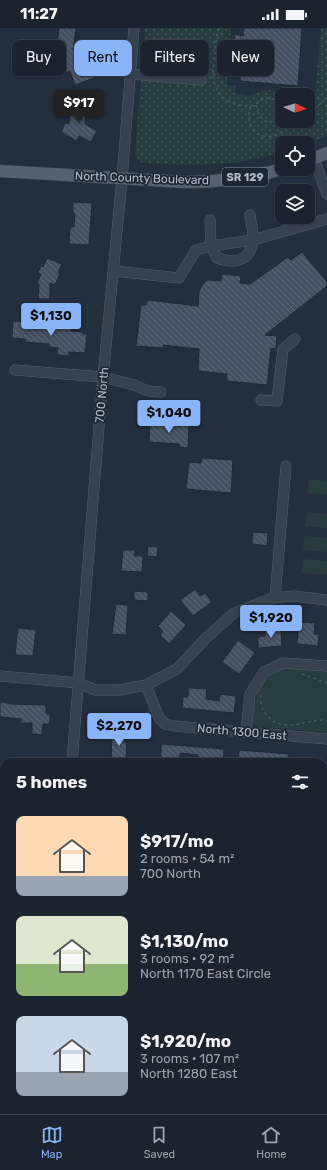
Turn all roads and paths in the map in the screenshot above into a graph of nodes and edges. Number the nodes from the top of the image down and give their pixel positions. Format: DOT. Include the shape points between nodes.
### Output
graph roads {
  1 [pos="134,28"];
  2 [pos="219,28"];
  3 [pos="132,59"];
  4 [pos="132,74"];
  5 [pos="131,76"];
  6 [pos="201,80"];
  7 [pos="327,95"];
  8 [pos="275,99"];
  9 [pos="256,105"];
  10 [pos="250,106"];
  11 [pos="315,107"];
  12 [pos="275,120"];
  13 [pos="285,128"];
  14 [pos="327,153"];
  15 [pos="315,158"];
  16 [pos="315,168"];
  17 [pos="275,170"];
  18 [pos="0,171"];
  19 [pos="122,179"];
  20 [pos="327,194"];
  21 [pos="250,215"];
  22 [pos="327,218"];
  23 [pos="210,220"];
  24 [pos="253,240"];
  25 [pos="212,246"];
  26 [pos="114,271"];
  27 [pos="294,338"];
  28 [pos="15,370"];
  29 [pos="103,377"];
  30 [pos="161,392"];
  31 [pos="261,400"];
  32 [pos="286,466"];
  33 [pos="273,598"];
  34 [pos="327,600"];
  35 [pos="327,666"];
  36 [pos="300,674"];
  37 [pos="0,676"];
  38 [pos="79,683"];
  39 [pos="327,683"];
  40 [pos="146,685"];
  41 [pos="263,690"];
  42 [pos="327,721"];
  43 [pos="246,732"];
  44 [pos="327,739"];
  45 [pos="72,758"];
  1 -- 3 [label="street, 700 North"];
  2 -- 10 [label="path" via="213,74 216,88 222,98 229,103"];
  4 -- 6 [label="street"];
  5 -- 19 [label="street, 700 North"];
  7 -- 11 [label="path"];
  8 -- 9 [label="path" via="267,98"];
  9 -- 10 [label="path"];
  9 -- 12 [label="path" via="260,117 265,122"];
  10 -- 13 [label="path" via="248,118 261,135 273,136"];
  14 -- 15 [label="main road"];
  16 -- 20 [label="street"];
  17 -- 19 [label="main road, North County Boulevard / SR 129" via="208,182"];
  18 -- 19 [label="main road, North County Boulevard / SR 129"];
  19 -- 26 [label="street, 700 North"];
  21 -- 24 [label="street"];
  22 -- 24 [label="street"];
  23 -- 25 [label="street"];
  24 -- 25 [label="street"];
  24 -- 25 [label="street" via="248,254 238,261 217,258"];
  25 -- 26 [label="street" via="196,250 180,278"];
  26 -- 29 [label="street, 700 North"];
  27 -- 31 [label="street" via="283,349 277,401"];
  28 -- 29 [label="street"];
  29 -- 30 [label="street"];
  29 -- 38 [label="street, 700 North"];
  32 -- 33 [label="street"];
  33 -- 34 [label="street" via="294,596"];
  33 -- 40 [label="street" via="234,613 177,669"];
  35 -- 43 [label="street" via="282,663 264,672 250,694"];
  36 -- 39 [label="path"];
  37 -- 38 [label="street"];
  38 -- 40 [label="street" via="95,690 119,690"];
  38 -- 45 [label="street, 700 North"];
  40 -- 43 [label="street, North 1300 East" via="159,718 166,724"];
  41 -- 42 [label="path" via="260,700 267,718 288,725 319,719"];
  43 -- 44 [label="street, North 1300 East"];
}
